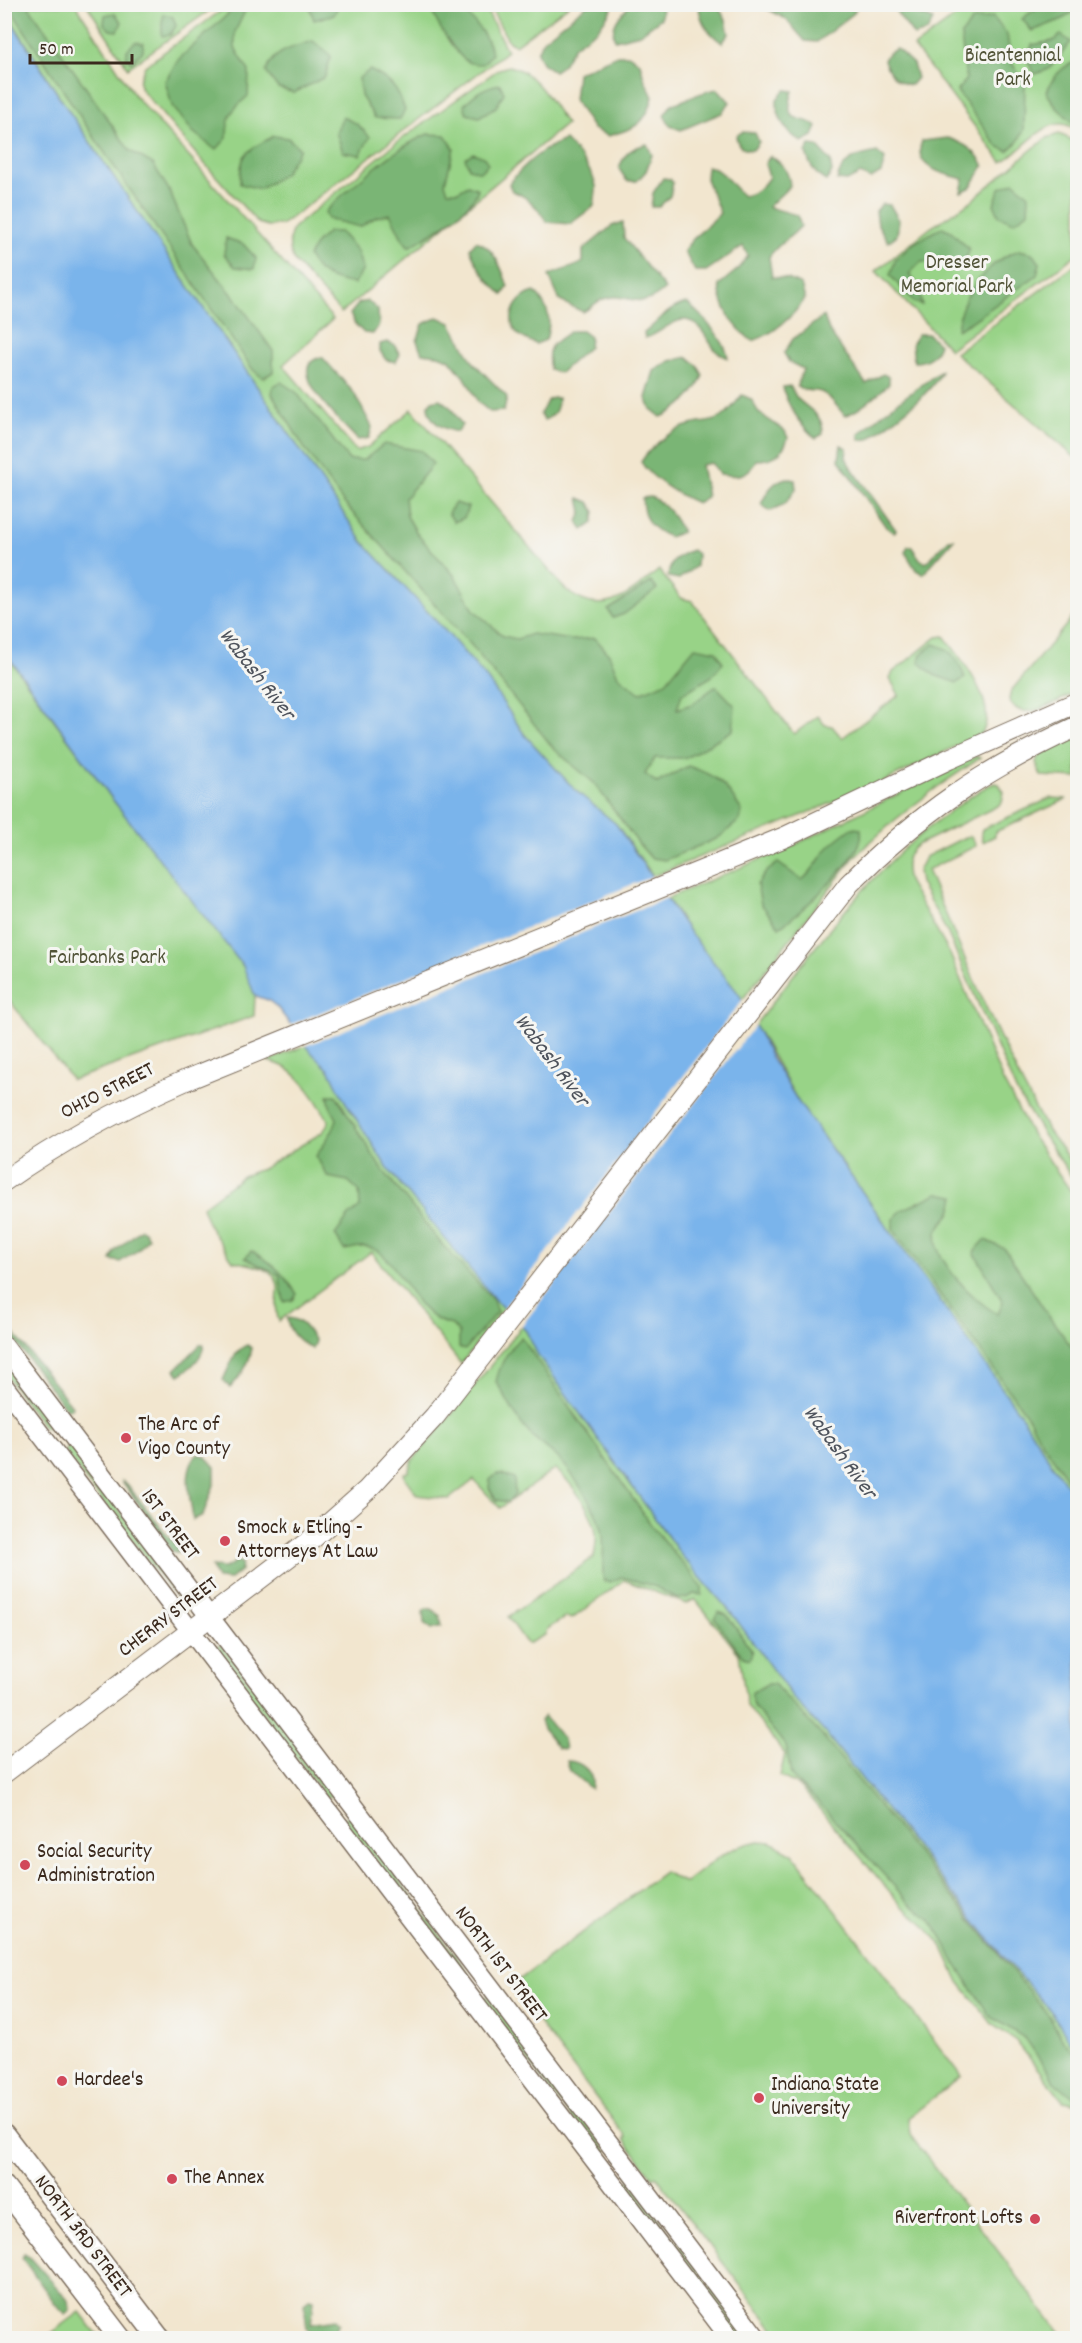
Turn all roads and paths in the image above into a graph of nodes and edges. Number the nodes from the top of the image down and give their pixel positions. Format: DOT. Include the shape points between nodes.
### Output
graph roads {
  1 [pos="1077,702"];
  2 [pos="1077,726"];
  3 [pos="4,1181"];
  4 [pos="4,1346"];
  5 [pos="4,1386"];
  6 [pos="209,1617"];
  7 [pos="191,1631"];
  8 [pos="4,1773"];
  9 [pos="4,2135"];
  10 [pos="4,2187"];
  11 [pos="120,2338"];
  12 [pos="159,2338"];
  13 [pos="730,2338"];
  14 [pos="757,2338"];
  1 -- 3 [label="main road, OHIO STREET" via="785,837 124,1107"];
  2 -- 6 [label="main road, CHERRY STREET" via="1017,755 942,803 887,847 829,907 435,1416 384,1472 312,1539"];
  4 -- 6 [label="main road, 1ST STREET"];
  5 -- 7 [label="main road"];
  6 -- 7 [label="main road, CHERRY STREET"];
  6 -- 14 [label="main road, NORTH 1ST STREET"];
  7 -- 8 [label="main road, CHERRY STREET"];
  7 -- 13 [label="main road, NORTH 1ST STREET"];
  9 -- 12 [label="highway, NORTH 3RD STREET"];
  10 -- 11 [label="highway, NORTH 3RD STREET"];
}
